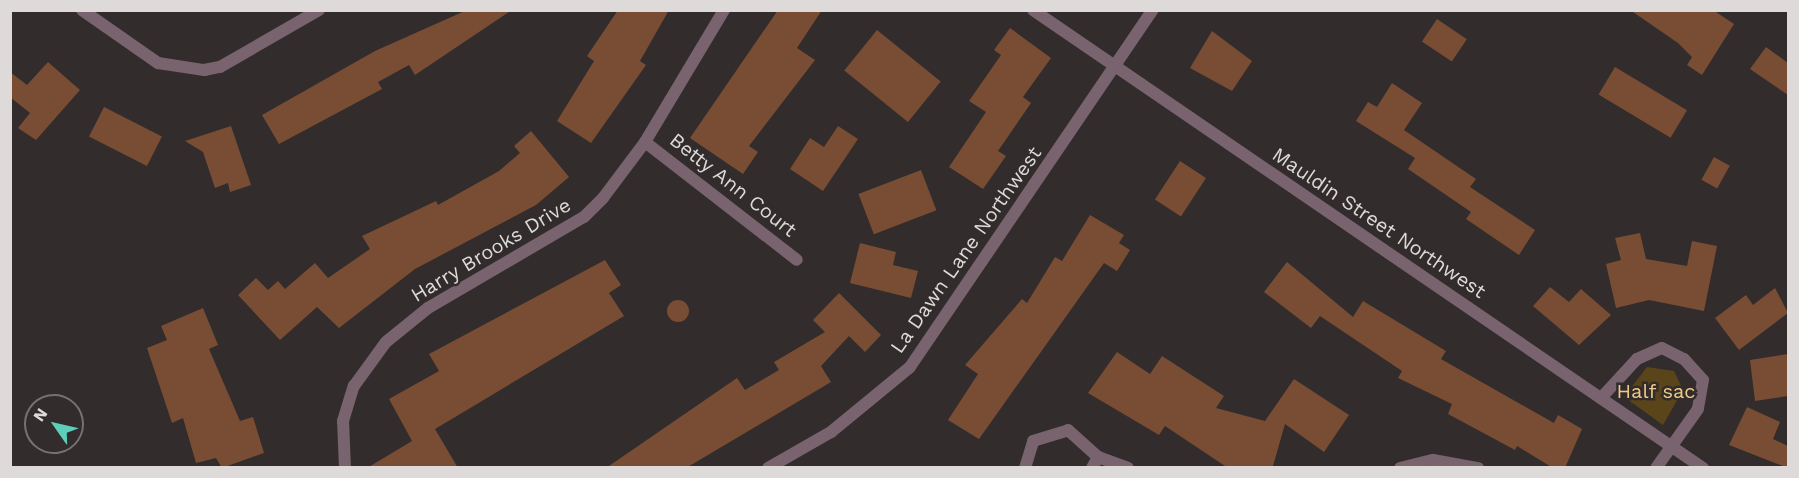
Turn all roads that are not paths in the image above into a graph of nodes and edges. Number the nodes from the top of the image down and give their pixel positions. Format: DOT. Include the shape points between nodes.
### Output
graph roads {
  1 [pos="82,10"];
  2 [pos="319,10"];
  3 [pos="724,10"];
  4 [pos="1033,10"];
  5 [pos="1152,10"];
  6 [pos="1115,66"];
  7 [pos="645,142"];
  8 [pos="797,260"];
  9 [pos="1601,398"];
  10 [pos="1674,447"];
  11 [pos="1095,462"];
  12 [pos="345,468"];
  13 [pos="768,468"];
  14 [pos="1025,468"];
  15 [pos="1128,468"];
  16 [pos="1400,468"];
  17 [pos="1478,468"];
  18 [pos="1656,468"];
  19 [pos="1703,468"];
  1 -- 2 [label="street" via="158,63 204,70 220,67"];
  3 -- 7 [label="street, Harry Brooks Drive"];
  4 -- 6 [label="street, Mauldin Street Northwest"];
  5 -- 6 [label="street, La Dawn Lane Northwest"];
  6 -- 9 [label="street, Mauldin Street Northwest"];
  6 -- 13 [label="street, La Dawn Lane Northwest" via="910,367 831,432"];
  7 -- 8 [label="street, Betty Ann Court"];
  7 -- 12 [label="street, Harry Brooks Drive" via="584,217 428,308 386,342 354,386 344,421"];
  9 -- 10 [label="street, Mauldin Street Northwest"];
  9 -- 10 [label="street" via="1636,358 1662,348 1684,359 1703,380 1698,409"];
  10 -- 18 [label="street"];
  10 -- 19 [label="street, Mauldin Street Northwest"];
  11 -- 14 [label="street" via="1068,430 1050,432 1033,441"];
  11 -- 15 [label="street"];
  16 -- 17 [label="street" via="1433,460"];
}
